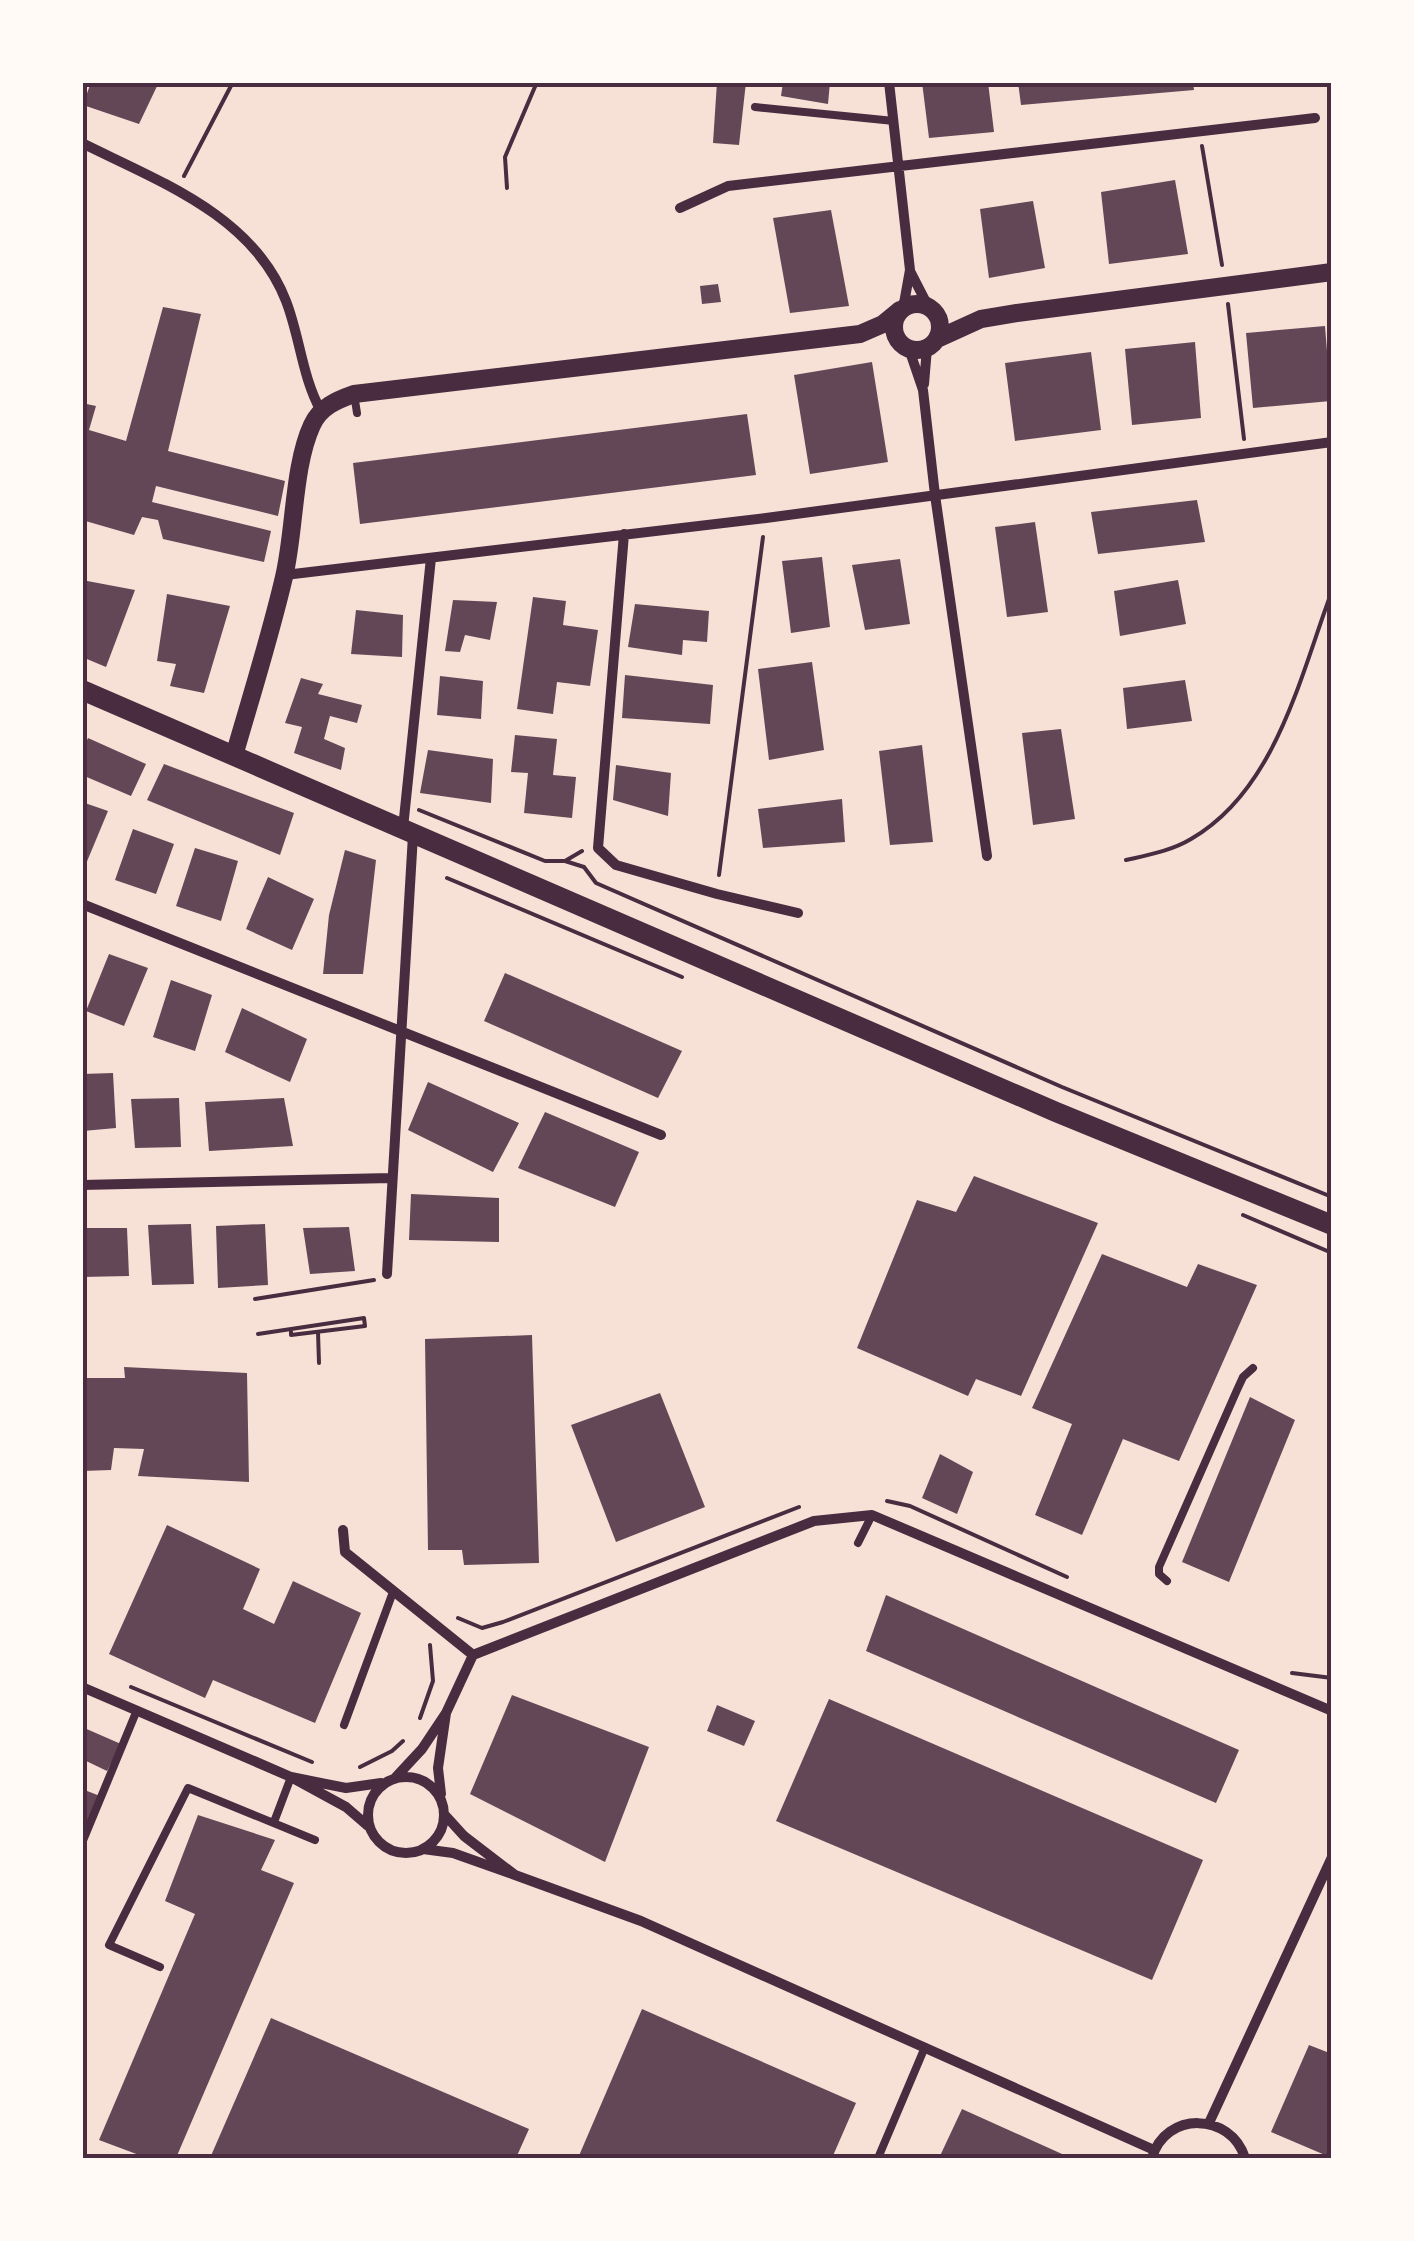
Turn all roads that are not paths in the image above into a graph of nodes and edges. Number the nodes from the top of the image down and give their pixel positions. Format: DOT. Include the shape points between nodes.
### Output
graph roads {
  1 [pos="889,82"];
  2 [pos="755,107"];
  3 [pos="1315,118"];
  4 [pos="894,121"];
  5 [pos="82,143"];
  6 [pos="899,166"];
  7 [pos="680,208"];
  8 [pos="910,270"];
  9 [pos="1332,272"];
  10 [pos="931,308"];
  11 [pos="902,309"];
  12 [pos="981,319"];
  13 [pos="860,334"];
  14 [pos="919,346"];
  15 [pos="923,390"];
  16 [pos="321,411"];
  17 [pos="1332,442"];
  18 [pos="935,495"];
  19 [pos="624,534"];
  20 [pos="431,558"];
  21 [pos="285,575"];
  22 [pos="82,690"];
  23 [pos="234,756"];
  24 [pos="408,831"];
  25 [pos="987,856"];
  26 [pos="82,904"];
  27 [pos="798,913"];
  28 [pos="399,1030"];
  29 [pos="660,1136"];
  30 [pos="392,1178"];
  31 [pos="82,1185"];
  32 [pos="1332,1225"];
  33 [pos="386,1274"];
  34 [pos="1253,1368"];
  35 [pos="872,1515"];
  36 [pos="343,1530"];
  37 [pos="858,1542"];
  38 [pos="1167,1581"];
  39 [pos="394,1592"];
  40 [pos="473,1656"];
  41 [pos="82,1687"];
  42 [pos="136,1710"];
  43 [pos="1332,1711"];
  44 [pos="446,1714"];
  45 [pos="344,1725"];
  46 [pos="291,1777"];
  47 [pos="393,1779"];
  48 [pos="443,1810"];
  49 [pos="274,1822"];
  50 [pos="370,1828"];
  51 [pos="316,1840"];
  52 [pos="82,1844"];
  53 [pos="422,1849"];
  54 [pos="1332,1857"];
  55 [pos="515,1875"];
  56 [pos="160,1967"];
  57 [pos="925,2047"];
  58 [pos="1209,2123"];
  59 [pos="1153,2154"];
  60 [pos="878,2158"];
  61 [pos="1245,2158"];
  1 -- 4 [label="street"];
  2 -- 4 [label="lane"];
  3 -- 6 [label="street"];
  4 -- 6 [label="street"];
  5 -- 16 [label="street" via="214,210 256,251 284,296 308,389"];
  6 -- 7 [label="street" via="728,186"];
  6 -- 8 [label="street"];
  8 -- 10 [label="street"];
  8 -- 11 [label="street"];
  9 -- 12 [label="street"];
  10 -- 11 [label="street"];
  10 -- 12 [label="street"];
  10 -- 14 [label="street" via="940,324"];
  11 -- 13 [label="street"];
  11 -- 14 [label="street" via="893,330"];
  12 -- 14 [label="street"];
  13 -- 14 [label="street"];
  13 -- 16 [label="street" via="714,360"];
  14 -- 15 [label="street"];
  14 -- 15 [label="street"];
  15 -- 18 [label="street"];
  16 -- 21 [label="street" via="304,447"];
  17 -- 18 [label="street"];
  18 -- 19 [label="street"];
  18 -- 25 [label="street"];
  19 -- 20 [label="street"];
  19 -- 27 [label="street" via="598,848 616,865"];
  20 -- 21 [label="street"];
  20 -- 24 [label="street" via="405,804"];
  21 -- 23 [label="street"];
  22 -- 23 [label="main road"];
  23 -- 24 [label="main road"];
  24 -- 28 [label="street"];
  24 -- 32 [label="main road"];
  26 -- 28 [label="street"];
  28 -- 29 [label="street"];
  28 -- 30 [label="street"];
  30 -- 31 [label="street"];
  30 -- 33 [label="street"];
  34 -- 38 [label="lane" via="1243,1377 1159,1567"];
  35 -- 37 [label="lane"];
  35 -- 40 [label="street" via="814,1522"];
  35 -- 43 [label="street"];
  36 -- 39 [label="street" via="344,1552"];
  39 -- 40 [label="street"];
  39 -- 45 [label="lane"];
  40 -- 44 [label="street"];
  41 -- 42 [label="street"];
  42 -- 46 [label="street"];
  42 -- 52 [label="lane"];
  44 -- 47 [label="street"];
  44 -- 48 [label="street" via="438,1768"];
  46 -- 47 [label="street" via="346,1788"];
  46 -- 49 [label="lane"];
  46 -- 50 [label="street"];
  47 -- 48 [label="street" via="428,1784"];
  47 -- 50 [label="street" via="370,1800"];
  48 -- 53 [label="street" via="440,1832"];
  48 -- 55 [label="street" via="464,1836"];
  49 -- 51 [label="lane"];
  49 -- 56 [label="lane" via="188,1788 109,1945"];
  50 -- 53 [label="street" via="389,1849"];
  53 -- 55 [label="street"];
  54 -- 58 [label="street"];
  55 -- 57 [label="street" via="641,1920"];
  57 -- 59 [label="street"];
  57 -- 60 [label="lane"];
  58 -- 59 [label="street" via="1181,2125"];
  58 -- 61 [label="street" via="1235,2138"];
}
